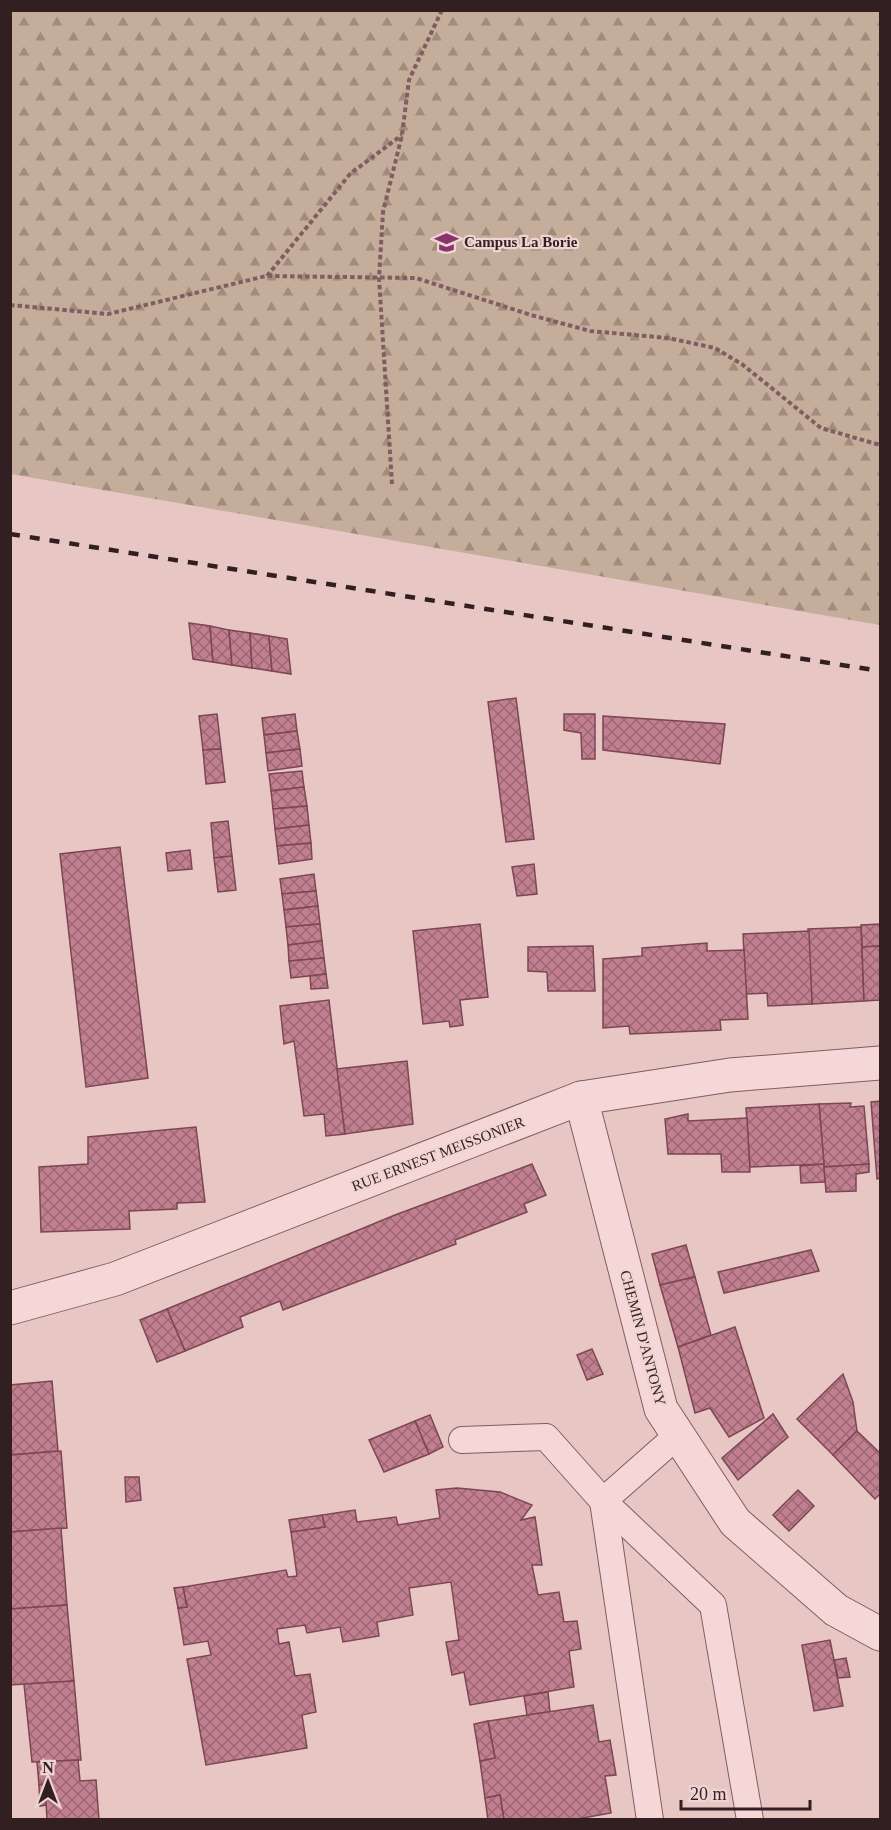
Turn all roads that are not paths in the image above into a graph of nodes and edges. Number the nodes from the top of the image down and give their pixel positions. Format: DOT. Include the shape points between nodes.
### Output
graph roads {
  1 [pos="880,1063"];
  2 [pos="581,1098"];
  3 [pos="10,1308"];
  4 [pos="678,1434"];
  5 [pos="462,1440"];
  6 [pos="603,1501"];
  7 [pos="880,1634"];
  8 [pos="650,1820"];
  9 [pos="750,1820"];
  1 -- 2 [label="street, RUE ERNEST MEISSONIER" via="730,1075"];
  2 -- 3 [label="street, RUE ERNEST MEISSONIER" via="115,1280"];
  2 -- 4 [label="street, CHEMIN D'ANTONY" via="661,1409"];
  4 -- 6 [label="lane"];
  4 -- 7 [label="street, CHEMIN D'ANTONY" via="735,1522 836,1610"];
  5 -- 6 [label="lane" via="546,1437"];
  6 -- 8 [label="lane"];
  6 -- 9 [label="lane" via="713,1605"];
}
